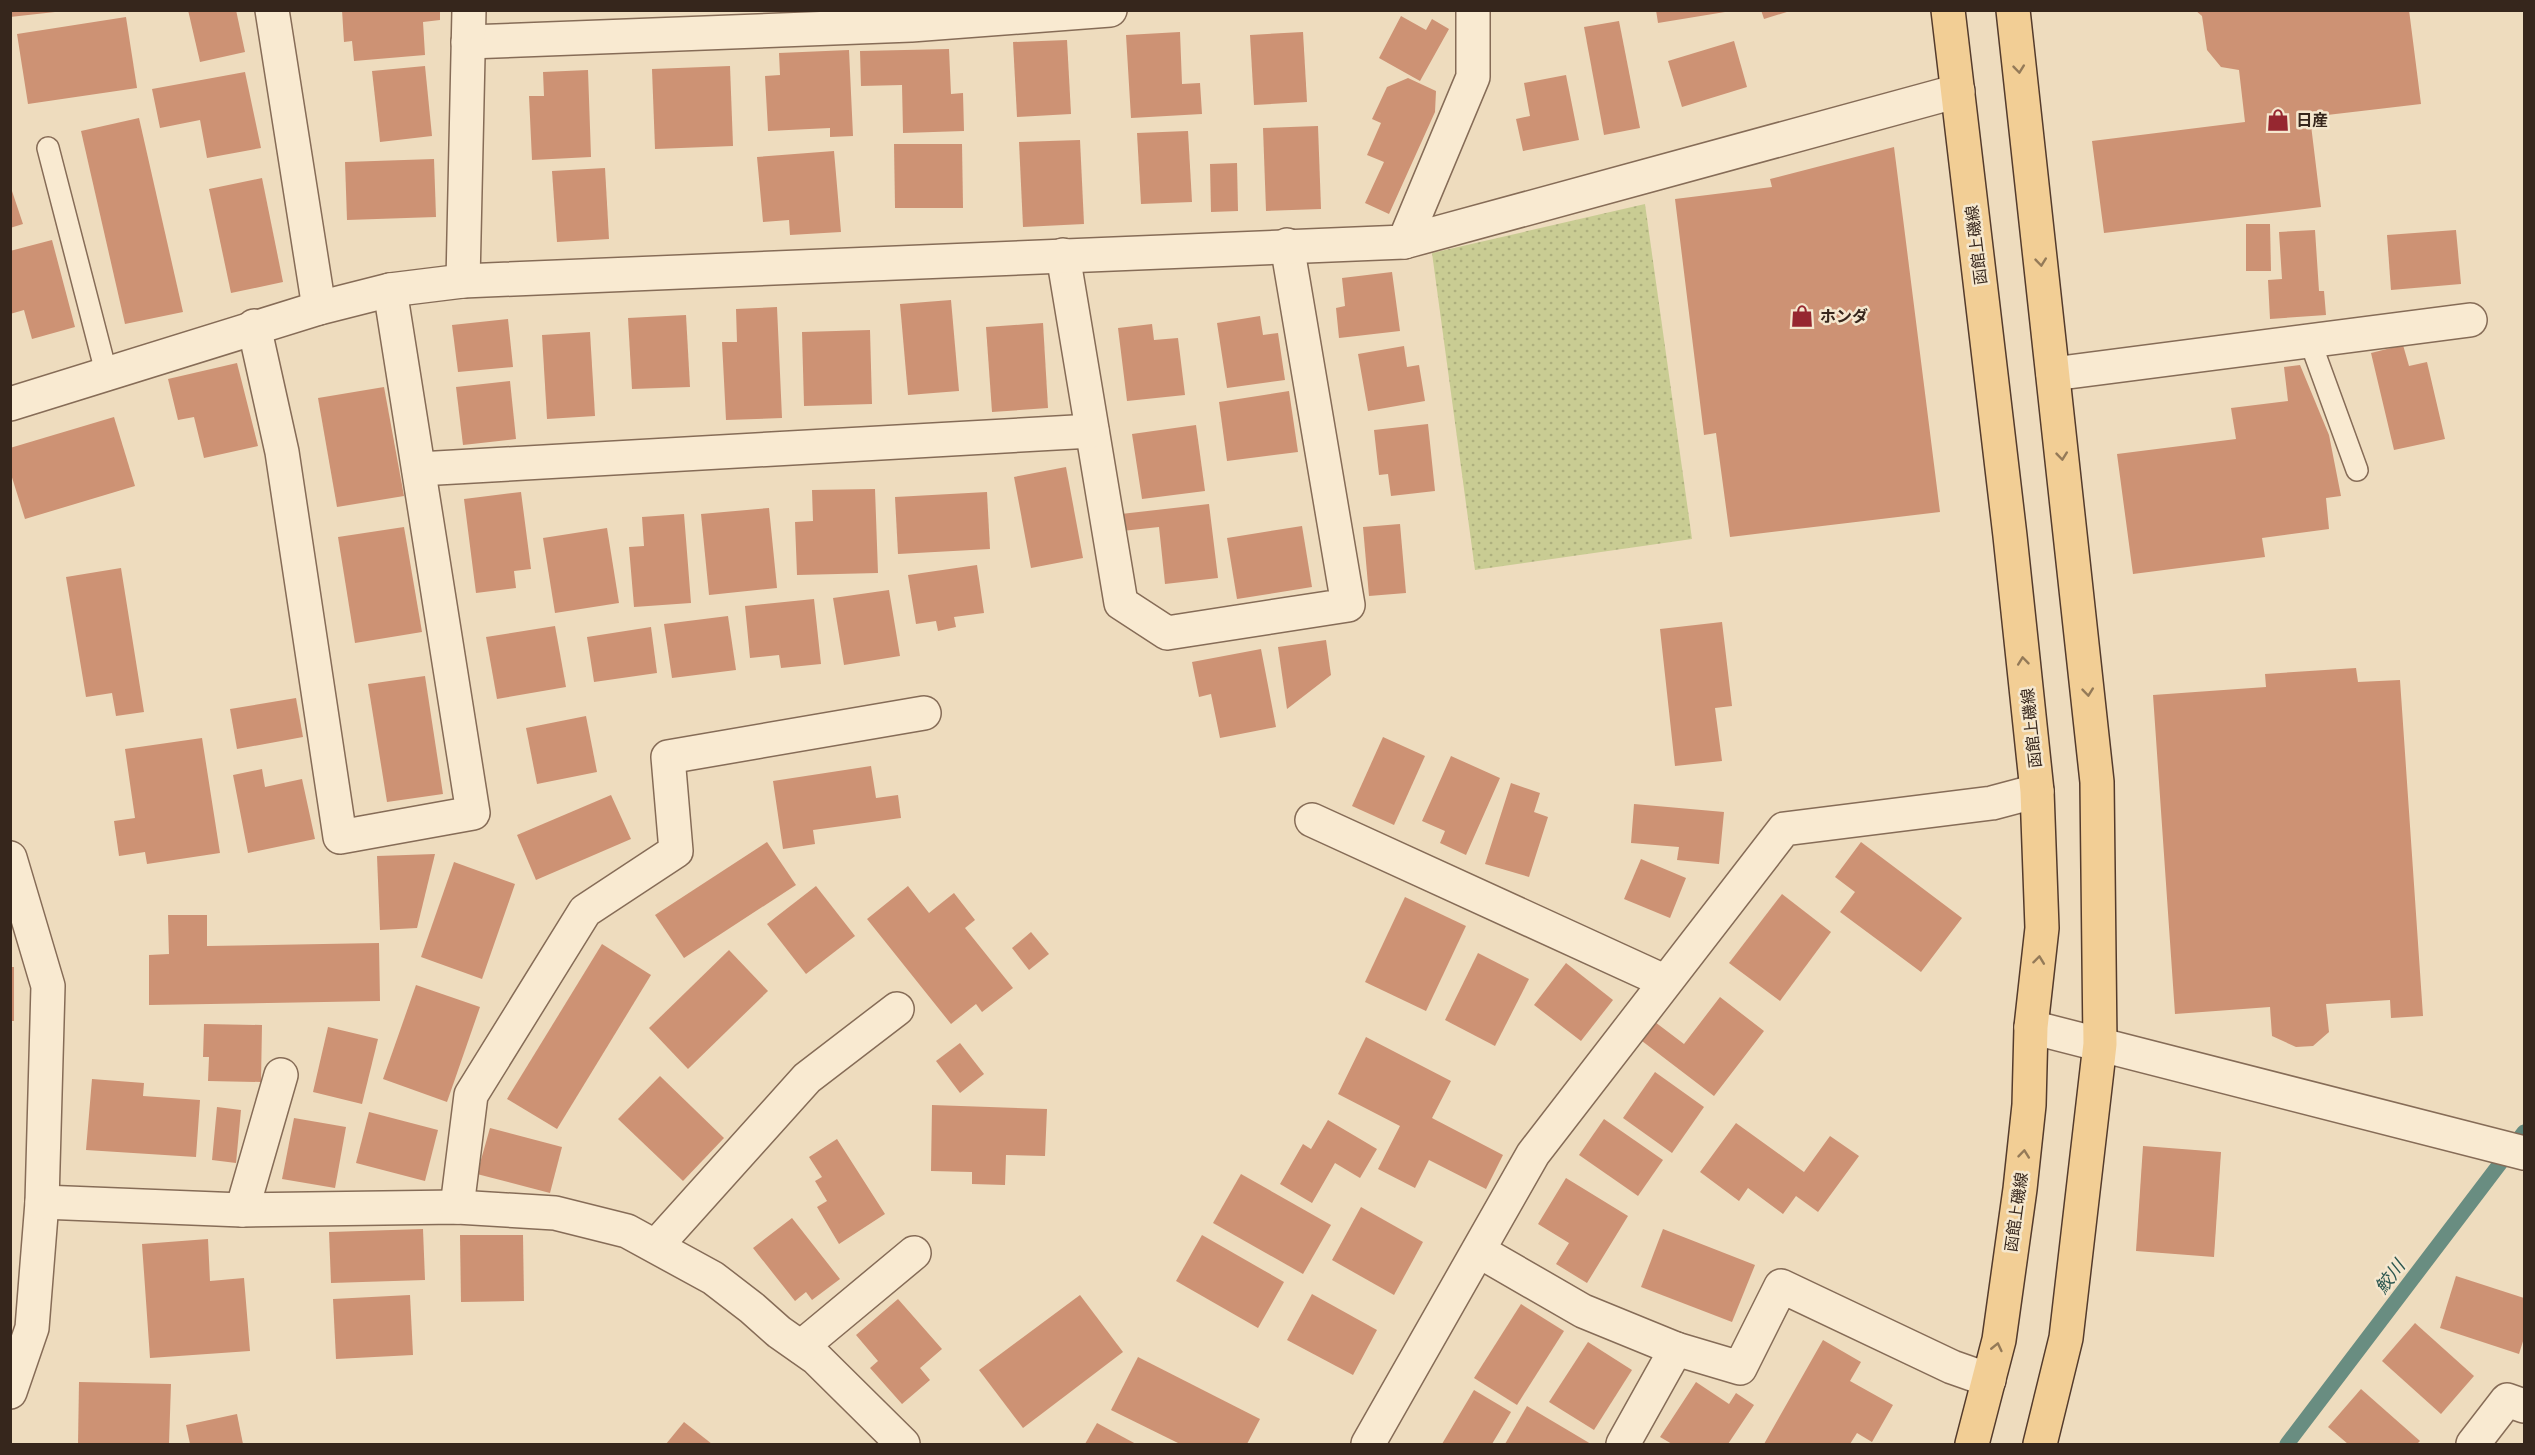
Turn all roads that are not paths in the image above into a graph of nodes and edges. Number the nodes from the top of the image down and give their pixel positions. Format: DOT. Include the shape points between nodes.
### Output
graph roads {
  1 [pos="272,10"];
  2 [pos="1110,10"];
  3 [pos="1473,10"];
  4 [pos="1948,10"];
  5 [pos="2013,10"];
  6 [pos="910,18"];
  7 [pos="786,19"];
  8 [pos="468,26"];
  9 [pos="1958,91"];
  10 [pos="48,148"];
  11 [pos="1404,242"];
  12 [pos="1287,245"];
  13 [pos="1063,255"];
  14 [pos="463,281"];
  15 [pos="390,290"];
  16 [pos="318,308"];
  17 [pos="2470,320"];
  18 [pos="254,326"];
  19 [pos="2310,341"];
  20 [pos="106,372"];
  21 [pos="2053,374"];
  22 [pos="10,404"];
  23 [pos="1092,430"];
  24 [pos="419,469"];
  25 [pos="2356,470"];
  26 [pos="924,713"];
  27 [pos="2037,792"];
  28 [pos="1312,820"];
  29 [pos="10,858"];
  30 [pos="1664,981"];
  31 [pos="897,1009"];
  32 [pos="2031,1027"];
  33 [pos="2100,1044"];
  34 [pos="280,1075"];
  35 [pos="2524,1153"];
  36 [pos="42,1202"];
  37 [pos="457,1207"];
  38 [pos="242,1210"];
  39 [pos="656,1246"];
  40 [pos="1479,1251"];
  41 [pos="914,1253"];
  42 [pos="801,1347"];
  43 [pos="1676,1349"];
  44 [pos="1989,1380"];
  45 [pos="10,1392"];
  46 [pos="2524,1406"];
  47 [pos="903,1444"];
  48 [pos="1368,1444"];
  49 [pos="1623,1444"];
  50 [pos="1972,1444"];
  51 [pos="2040,1444"];
  52 [pos="2473,1444"];
  1 -- 16 [label="street"];
  2 -- 6 [label="street"];
  3 -- 11 [label="street" via="1473,76"];
  4 -- 9 [label="main road, 函館上磯線"];
  5 -- 21 [label="main road, one-way"];
  6 -- 7 [label="street"];
  7 -- 8 [label="street"];
  8 -- 14 [label="street"];
  9 -- 11 [label="street"];
  27 -- 9 [label="main road, 函館上磯線, one-way"];
  10 -- 20 [label="lane"];
  11 -- 12 [label="street"];
  12 -- 13 [label="street"];
  12 -- 23 [label="street" via="1348,604 1167,633 1121,603"];
  13 -- 14 [label="street"];
  13 -- 23 [label="street"];
  14 -- 15 [label="street"];
  15 -- 16 [label="street"];
  15 -- 24 [label="street"];
  16 -- 18 [label="street"];
  17 -- 19 [label="street"];
  18 -- 20 [label="street"];
  18 -- 24 [label="street" via="282,452 340,837 473,813"];
  19 -- 21 [label="street"];
  19 -- 25 [label="lane"];
  20 -- 22 [label="street"];
  21 -- 33 [label="main road, one-way" via="2097,782"];
  23 -- 24 [label="street"];
  26 -- 37 [label="street" via="668,757 676,852 585,910 471,1095"];
  27 -- 30 [label="street" via="1992,803 1784,829"];
  32 -- 27 [label="main road, 函館上磯線, one-way" via="2042,928"];
  28 -- 30 [label="street"];
  29 -- 36 [label="street" via="48,987"];
  30 -- 40 [label="street" via="1533,1154"];
  31 -- 39 [label="street" via="807,1078"];
  32 -- 33 [label="street"];
  44 -- 32 [label="main road, 函館上磯線, one-way" via="1999,1340 2020,1189 2029,1105"];
  33 -- 35 [label="street"];
  33 -- 51 [label="main road" via="2066,1338"];
  34 -- 38 [label="street"];
  36 -- 38 [label="street"];
  36 -- 45 [label="street" via="32,1328"];
  37 -- 38 [label="street"];
  37 -- 39 [label="street" via="555,1213 627,1230"];
  39 -- 42 [label="street" via="713,1278"];
  40 -- 43 [label="street" via="1583,1311"];
  40 -- 48 [label="street"];
  41 -- 42 [label="street"];
  42 -- 47 [label="street"];
  43 -- 44 [label="street" via="1740,1368 1781,1286 1952,1367"];
  43 -- 49 [label="street"];
  44 -- 50 [label="main road, 函館上磯線"];
  46 -- 52 [label="street" via="2507,1400"];
}
